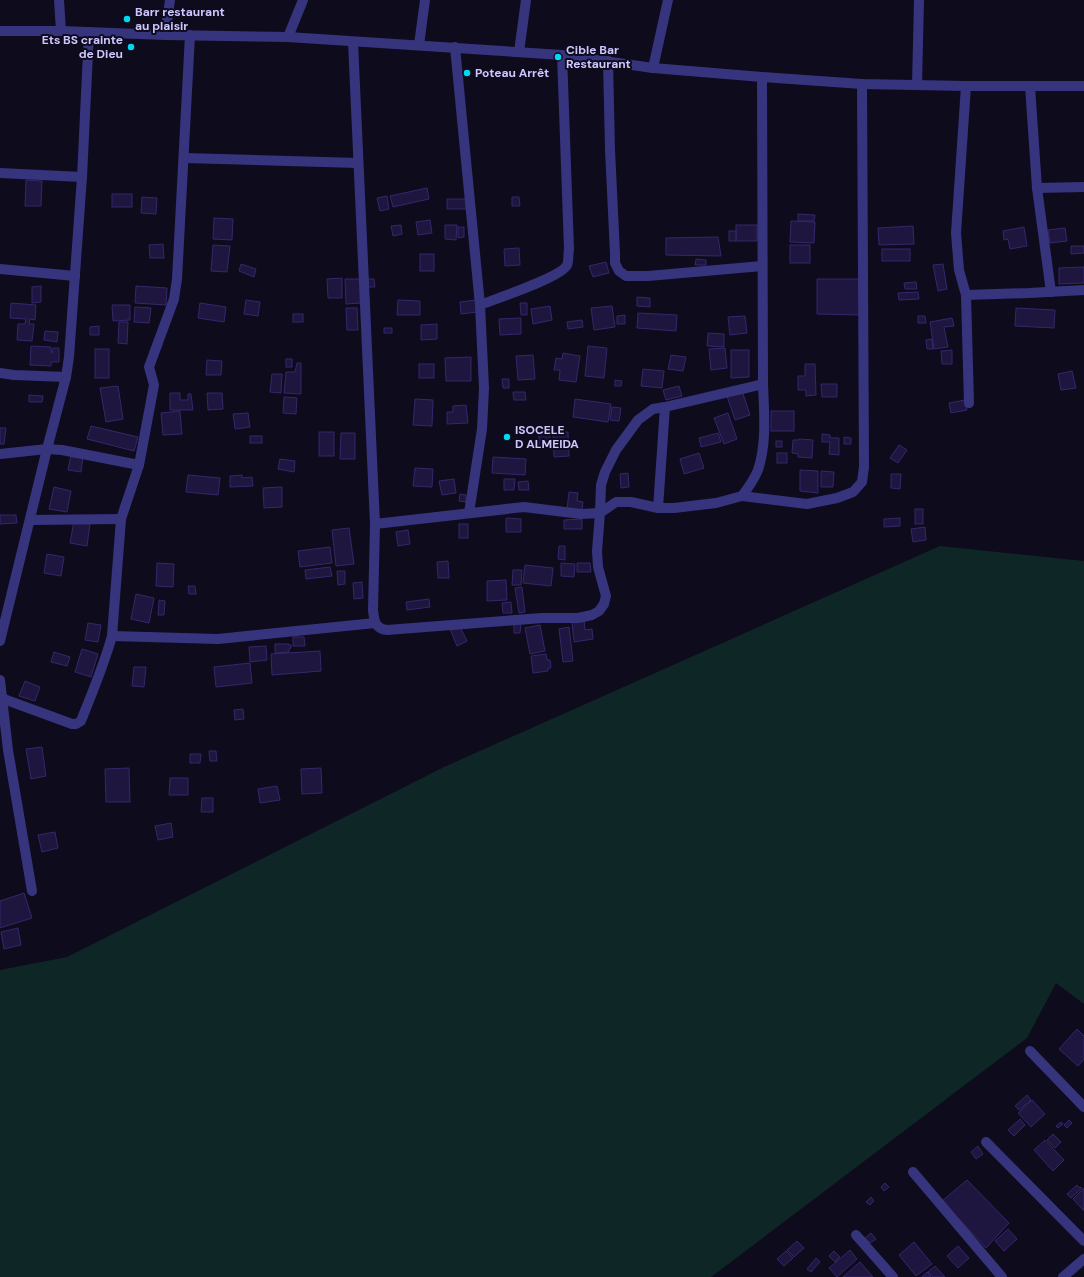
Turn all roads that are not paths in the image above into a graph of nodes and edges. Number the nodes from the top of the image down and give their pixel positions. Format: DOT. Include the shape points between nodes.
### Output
graph roads {
  1 [pos="59,0"];
  2 [pos="170,0"];
  3 [pos="303,0"];
  4 [pos="425,0"];
  5 [pos="526,0"];
  6 [pos="668,0"];
  7 [pos="919,0"];
  8 [pos="0,31"];
  9 [pos="61,31"];
  10 [pos="89,32"];
  11 [pos="165,35"];
  12 [pos="190,35"];
  13 [pos="288,37"];
  14 [pos="353,42"];
  15 [pos="420,45"];
  16 [pos="455,47"];
  17 [pos="519,52"];
  18 [pos="562,55"];
  19 [pos="608,61"];
  20 [pos="653,68"];
  21 [pos="762,78"];
  22 [pos="862,84"];
  23 [pos="917,85"];
  24 [pos="966,86"];
  25 [pos="1030,86"];
  26 [pos="1084,86"];
  27 [pos="184,158"];
  28 [pos="358,163"];
  29 [pos="0,173"];
  30 [pos="82,177"];
  31 [pos="1084,187"];
  32 [pos="1038,188"];
  33 [pos="762,266"];
  34 [pos="0,269"];
  35 [pos="75,276"];
  36 [pos="1084,290"];
  37 [pos="1051,292"];
  38 [pos="966,295"];
  39 [pos="480,305"];
  40 [pos="0,373"];
  41 [pos="66,377"];
  42 [pos="763,384"];
  43 [pos="969,403"];
  44 [pos="665,407"];
  45 [pos="47,449"];
  46 [pos="0,454"];
  47 [pos="138,465"];
  48 [pos="742,496"];
  49 [pos="658,508"];
  50 [pos="469,513"];
  51 [pos="600,513"];
  52 [pos="121,519"];
  53 [pos="30,520"];
  54 [pos="375,524"];
  55 [pos="375,623"];
  56 [pos="112,636"];
  57 [pos="0,642"];
  58 [pos="0,680"];
  59 [pos="1,698"];
  60 [pos="32,892"];
  61 [pos="1030,1051"];
  62 [pos="1084,1107"];
  63 [pos="986,1142"];
  64 [pos="913,1172"];
  65 [pos="856,1235"];
  66 [pos="1084,1241"];
  67 [pos="1084,1259"];
  68 [pos="893,1277"];
  69 [pos="1002,1277"];
  70 [pos="1063,1277"];
  1 -- 9 [label="street"];
  2 -- 11 [label="street"];
  3 -- 13 [label="street"];
  4 -- 15 [label="street"];
  5 -- 17 [label="street"];
  6 -- 20 [label="street"];
  7 -- 23 [label="street"];
  8 -- 9 [label="street"];
  9 -- 10 [label="street"];
  10 -- 11 [label="street"];
  10 -- 30 [label="street"];
  11 -- 12 [label="street"];
  12 -- 13 [label="street"];
  12 -- 27 [label="street"];
  13 -- 14 [label="street"];
  14 -- 15 [label="street"];
  14 -- 28 [label="street"];
  15 -- 16 [label="street"];
  16 -- 17 [label="street"];
  16 -- 39 [label="street"];
  17 -- 18 [label="street"];
  18 -- 19 [label="street"];
  18 -- 39 [label="street" via="567,264 561,271"];
  19 -- 20 [label="street"];
  19 -- 33 [label="street" via="614,253 619,271 626,276 648,276"];
  20 -- 21 [label="street"];
  21 -- 22 [label="street"];
  21 -- 33 [label="street"];
  22 -- 23 [label="street"];
  22 -- 48 [label="street" via="862,482 854,492 807,504"];
  23 -- 24 [label="street"];
  24 -- 25 [label="street"];
  24 -- 38 [label="street" via="956,233 959,270"];
  25 -- 26 [label="street"];
  25 -- 32 [label="street"];
  27 -- 28 [label="street"];
  27 -- 47 [label="street" via="177,279 174,299 149,366 154,385"];
  28 -- 54 [label="street"];
  29 -- 30 [label="street"];
  30 -- 35 [label="street"];
  31 -- 32 [label="street"];
  32 -- 37 [label="street"];
  33 -- 42 [label="street"];
  34 -- 35 [label="street"];
  35 -- 41 [label="street"];
  36 -- 37 [label="street"];
  37 -- 38 [label="street"];
  38 -- 43 [label="street"];
  39 -- 50 [label="street" via="484,388 482,429"];
  40 -- 41 [label="street"];
  41 -- 45 [label="street"];
  42 -- 44 [label="street"];
  42 -- 48 [label="street" via="763,445 758,470"];
  44 -- 49 [label="street"];
  44 -- 51 [label="street" via="653,408 638,420 616,450 601,485"];
  45 -- 46 [label="street"];
  45 -- 47 [label="street"];
  45 -- 53 [label="street"];
  47 -- 52 [label="street"];
  48 -- 49 [label="street" via="692,507"];
  49 -- 51 [label="street" via="631,502 616,502"];
  50 -- 51 [label="street" via="524,507 581,514"];
  50 -- 54 [label="street"];
  51 -- 55 [label="street" via="598,567 606,596 599,611 592,615 387,630 381,630"];
  52 -- 53 [label="street"];
  52 -- 56 [label="street"];
  53 -- 57 [label="street"];
  54 -- 55 [label="street"];
  55 -- 56 [label="street" via="218,639"];
  56 -- 59 [label="street" via="81,721 76,724"];
  58 -- 59 [label="street"];
  59 -- 60 [label="street"];
  61 -- 62 [label="street"];
  63 -- 66 [label="street"];
  64 -- 69 [label="street"];
  65 -- 68 [label="street"];
  67 -- 70 [label="street"];
}
